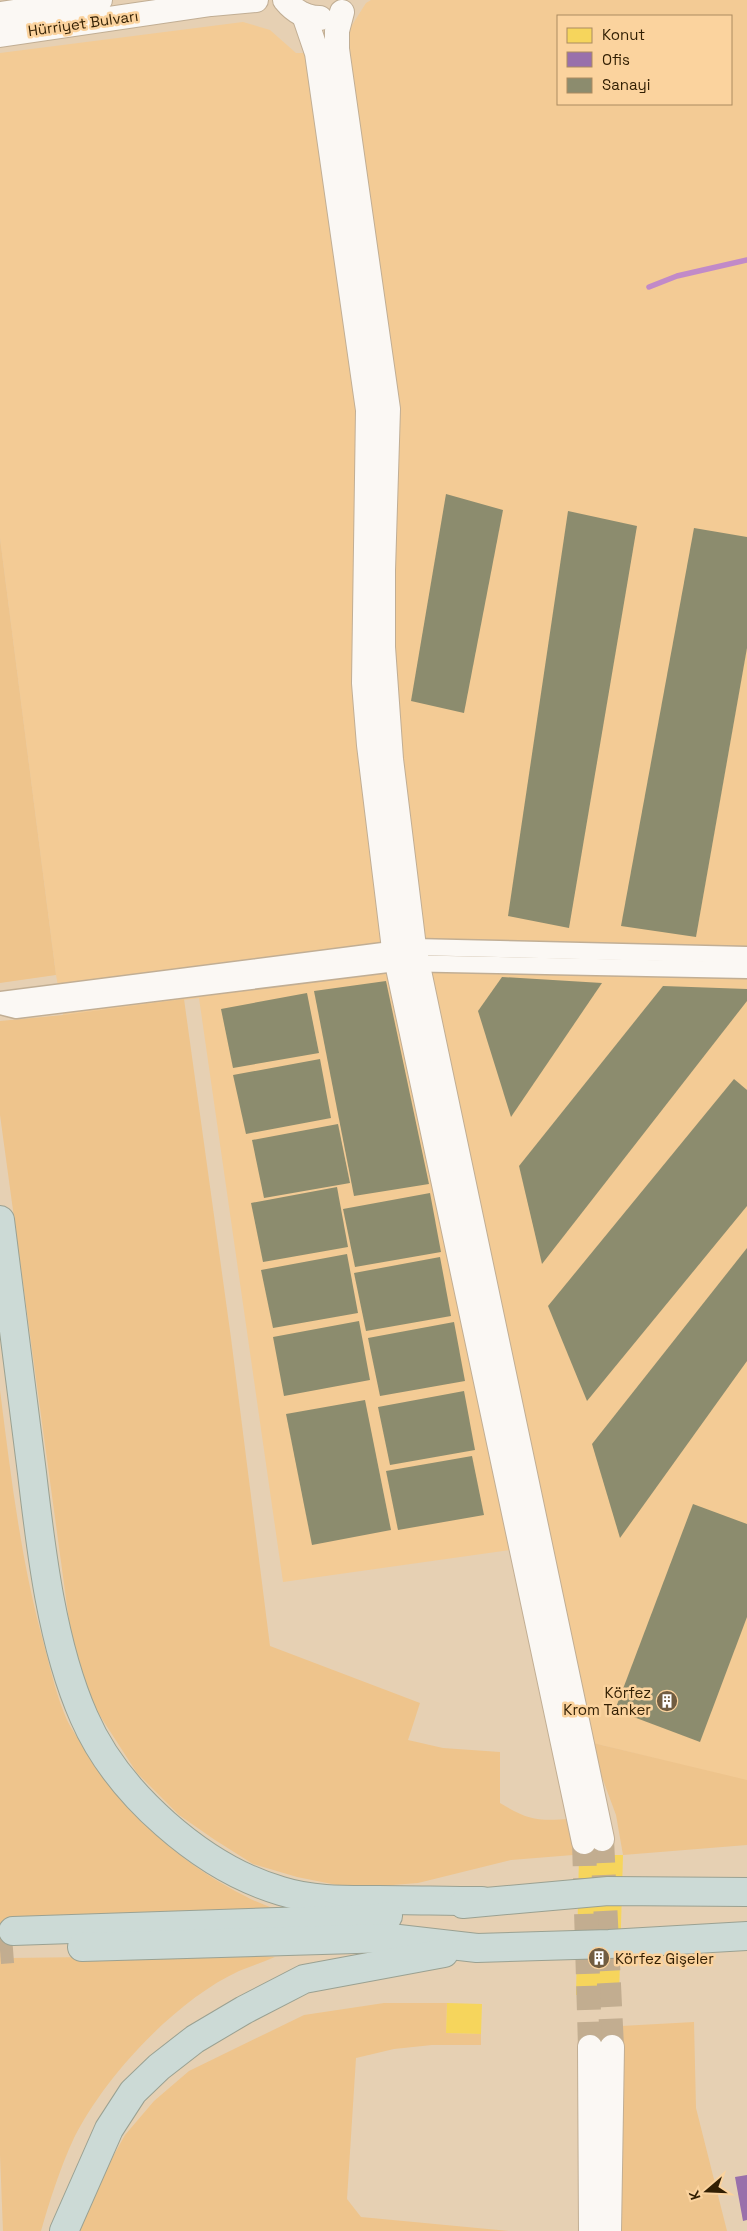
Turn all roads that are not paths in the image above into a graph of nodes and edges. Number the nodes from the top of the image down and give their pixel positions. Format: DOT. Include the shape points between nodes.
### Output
graph roads {
  1 [pos="100,0"];
  2 [pos="256,0"];
  3 [pos="263,0"];
  4 [pos="292,6"];
  5 [pos="348,6"];
  6 [pos="0,14"];
  7 [pos="0,35"];
  8 [pos="405,955"];
  9 [pos="747,955"];
  10 [pos="747,970"];
  11 [pos="0,1000"];
  12 [pos="0,1006"];
  13 [pos="0,1220"];
  14 [pos="593,1840"];
  15 [pos="747,1892"];
  16 [pos="482,1901"];
  17 [pos="747,1936"];
  18 [pos="477,1948"];
  19 [pos="64,2231"];
  20 [pos="591,2231"];
  21 [pos="609,2231"];
  1 -- 6 [label="main road, Hürriyet Bulvarı"];
  2 -- 7 [label="main road, Hürriyet Bulvarı"];
  3 -- 4 [label="main road"];
  4 -- 5 [label="main road" via="317,19 330,18"];
  4 -- 8 [label="main road" via="317,53 368,410 364,683 369,745"];
  5 -- 8 [label="main road" via="337,31 337,49 388,409 383,647"];
  8 -- 9 [label="street"];
  8 -- 10 [label="street"];
  8 -- 11 [label="street"];
  8 -- 12 [label="street" via="16,1010"];
  8 -- 14 [label="main road"];
  13 -- 16 [label="highway" via="38,1528 52,1611 84,1717 101,1749 155,1814 182,1837 250,1881 306,1898"];
  15 -- 16 [label="highway" via="608,1891"];
  16 -- 18 [label="highway" via="369,1919 13,1940 390,1938"];
  17 -- 18 [label="highway"];
  18 -- 19 [label="highway" via="304,1979 195,2039 133,2092 109,2129"];
  20 -- 21 [label="main road" via="601,2047"];
}
